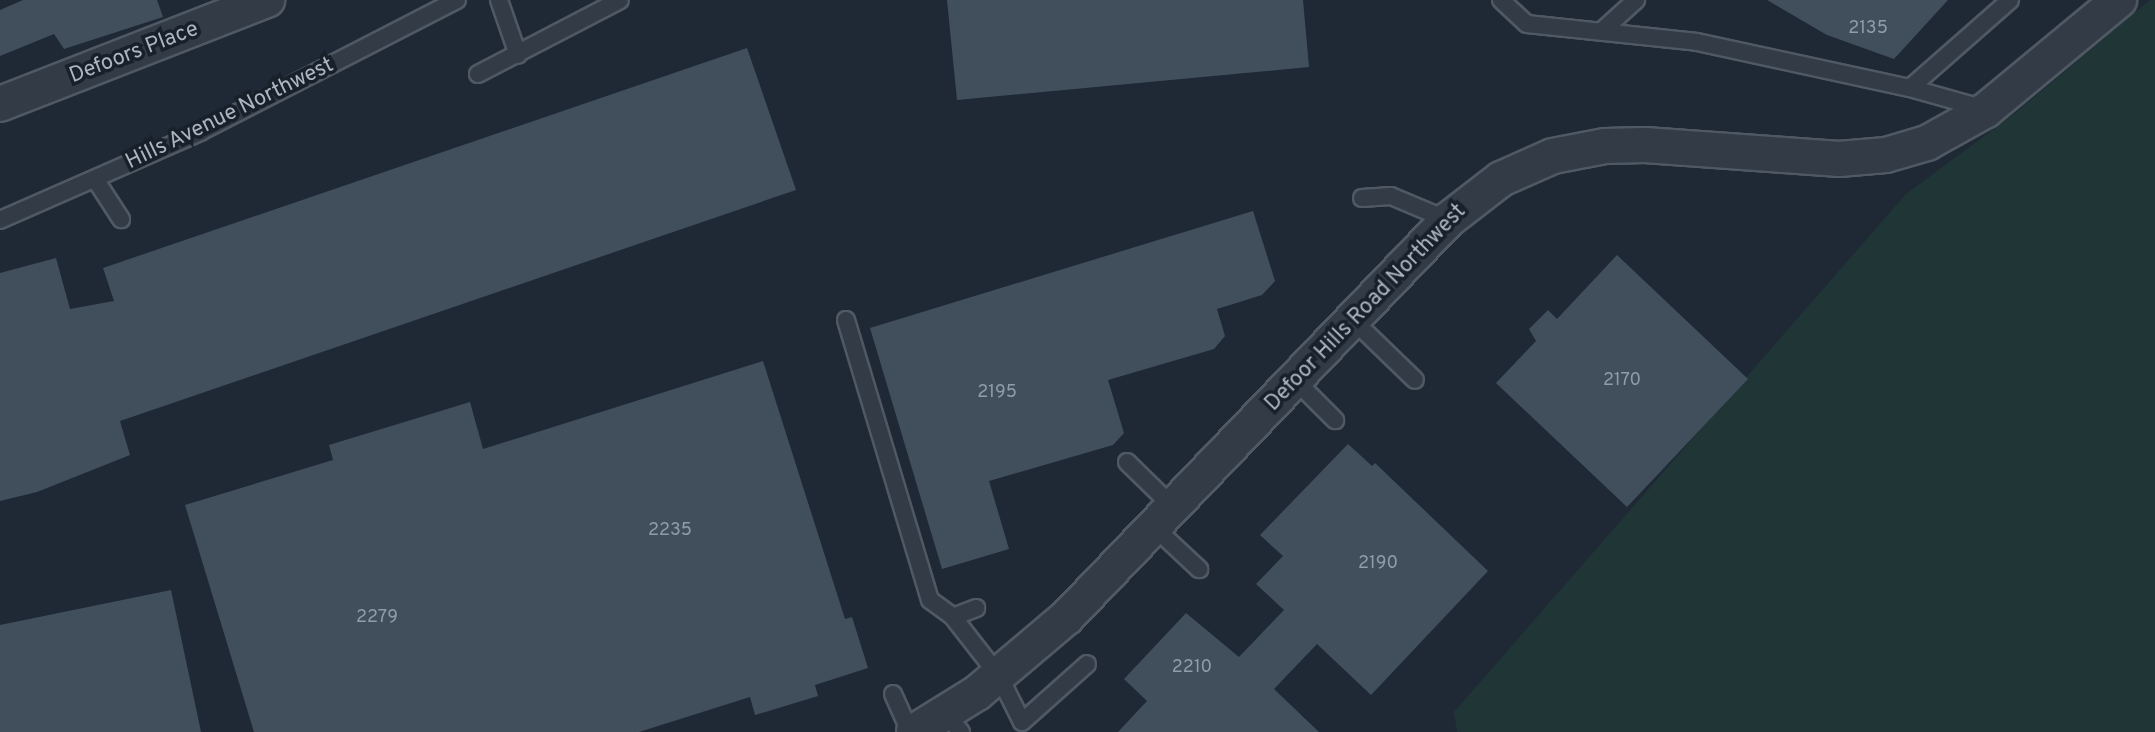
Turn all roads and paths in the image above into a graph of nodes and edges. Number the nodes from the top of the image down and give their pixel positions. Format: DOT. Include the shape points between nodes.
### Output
graph roads {
  1 [pos="267,0"];
  2 [pos="457,0"];
  3 [pos="499,0"];
  4 [pos="620,0"];
  5 [pos="1501,0"];
  6 [pos="1636,0"];
  7 [pos="2010,0"];
  8 [pos="2119,0"];
  9 [pos="1603,30"];
  10 [pos="518,55"];
  11 [pos="478,74"];
  12 [pos="1910,88"];
  13 [pos="0,104"];
  14 [pos="1986,110"];
  15 [pos="95,179"];
  16 [pos="1362,198"];
  17 [pos="121,219"];
  18 [pos="0,220"];
  19 [pos="1448,220"];
  20 [pos="846,320"];
  21 [pos="1353,320"];
  22 [pos="1295,380"];
  23 [pos="1415,380"];
  24 [pos="1335,420"];
  25 [pos="1127,462"];
  26 [pos="1164,517"];
  27 [pos="1199,569"];
  28 [pos="976,608"];
  29 [pos="953,617"];
  30 [pos="1087,664"];
  31 [pos="999,676"];
  32 [pos="893,694"];
  33 [pos="953,722"];
  34 [pos="912,732"];
  1 -- 13 [label="street, Defoors Place"];
  2 -- 15 [label="lane, Hills Avenue Northwest" via="200,132"];
  3 -- 10 [label="lane"];
  4 -- 10 [label="lane"];
  5 -- 9 [label="lane" via="1527,24"];
  6 -- 9 [label="lane"];
  7 -- 12 [label="lane"];
  8 -- 14 [label="street, Defoor Hills Road Northwest"];
  9 -- 12 [label="lane" via="1697,42"];
  10 -- 11 [label="lane"];
  12 -- 14 [label="lane"];
  14 -- 19 [label="street, Defoor Hills Road Northwest" via="1927,143 1886,155 1839,159 1645,145 1553,156 1501,179"];
  15 -- 17 [label="lane"];
  15 -- 18 [label="lane, Hills Avenue Northwest"];
  16 -- 19 [label="lane" via="1391,196"];
  19 -- 21 [label="street, Defoor Hills Road Northwest"];
  20 -- 29 [label="lane" via="930,600"];
  21 -- 22 [label="street, Defoor Hills Road Northwest"];
  21 -- 23 [label="lane"];
  22 -- 24 [label="lane"];
  22 -- 26 [label="street, Defoor Hills Road Northwest"];
  25 -- 26 [label="lane"];
  26 -- 27 [label="lane"];
  26 -- 31 [label="street, Defoor Hills Road Northwest" via="1067,617"];
  28 -- 29 [label="lane"];
  29 -- 31 [label="lane"];
  30 -- 31 [label="lane" via="1022,722"];
  31 -- 33 [label="street, Defoor Hills Road Northwest"];
  32 -- 34 [label="lane"];
  33 -- 34 [label="street, Defoor Hills Road Northwest"];
}
